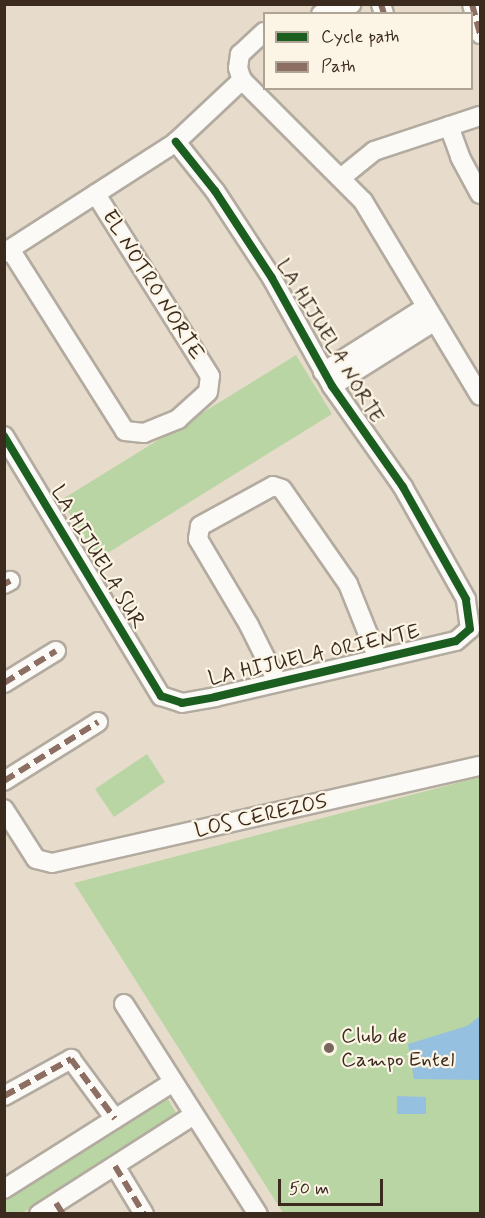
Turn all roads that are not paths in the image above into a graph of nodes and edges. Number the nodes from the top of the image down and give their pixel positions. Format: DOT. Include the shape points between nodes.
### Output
graph roads {
  1 [pos="351,4"];
  2 [pos="472,4"];
  3 [pos="325,12"];
  4 [pos="263,33"];
  5 [pos="480,34"];
  6 [pos="240,72"];
  7 [pos="480,116"];
  8 [pos="449,126"];
  9 [pos="176,142"];
  10 [pos="342,177"];
  11 [pos="96,194"];
  12 [pos="480,194"];
  13 [pos="7,251"];
  14 [pos="430,314"];
  15 [pos="327,379"];
  16 [pos="480,396"];
  17 [pos="4,436"];
  18 [pos="470,629"];
  19 [pos="56,651"];
  20 [pos="378,659"];
  21 [pos="277,681"];
  22 [pos="4,683"];
  23 [pos="161,696"];
  24 [pos="98,722"];
  25 [pos="480,766"];
  26 [pos="4,781"];
  27 [pos="4,809"];
  28 [pos="124,1004"];
  29 [pos="173,1082"];
  30 [pos="4,1096"];
  31 [pos="194,1115"];
  32 [pos="115,1119"];
  33 [pos="115,1166"];
  34 [pos="4,1189"];
  35 [pos="59,1208"];
  36 [pos="39,1214"];
  37 [pos="144,1214"];
  38 [pos="258,1214"];
  1 -- 3 [label="street"];
  2 -- 5 [label="street"];
  4 -- 6 [label="street" via="244,48"];
  6 -- 9 [label="street"];
  6 -- 10 [label="street"];
  7 -- 8 [label="street"];
  8 -- 10 [label="street" via="374,151"];
  8 -- 12 [label="street" via="460,158"];
  9 -- 11 [label="street"];
  9 -- 15 [label="street, LA HIJUELA NORTE" via="215,191 272,278"];
  10 -- 14 [label="street" via="363,201"];
  11 -- 13 [label="street"];
  11 -- 13 [label="street, EL NOTRO NORTE" via="210,376 208,392 178,419 144,433 125,431"];
  14 -- 15 [label="street"];
  14 -- 16 [label="street"];
  15 -- 18 [label="street, LA HIJUELA NORTE" via="403,487 444,557 466,599"];
  17 -- 23 [label="street, LA HIJUELA SUR"];
  18 -- 20 [label="street, LA HIJUELA ORIENTE" via="456,641"];
  19 -- 22 [label="street"];
  20 -- 21 [label="street, LA HIJUELA ORIENTE"];
  20 -- 21 [label="street" via="348,584 282,489 273,486 201,526 198,539"];
  21 -- 23 [label="street, LA HIJUELA ORIENTE" via="182,703"];
  24 -- 26 [label="street"];
  25 -- 27 [label="street, LOS CEREZOS" via="52,864 41,862"];
  28 -- 29 [label="street"];
  29 -- 31 [label="street"];
  29 -- 32 [label="street"];
  30 -- 32 [label="street" via="70,1059"];
  31 -- 33 [label="street"];
  31 -- 38 [label="street"];
  32 -- 34 [label="street"];
  33 -- 35 [label="street"];
  33 -- 37 [label="street"];
  35 -- 36 [label="street"];
}
